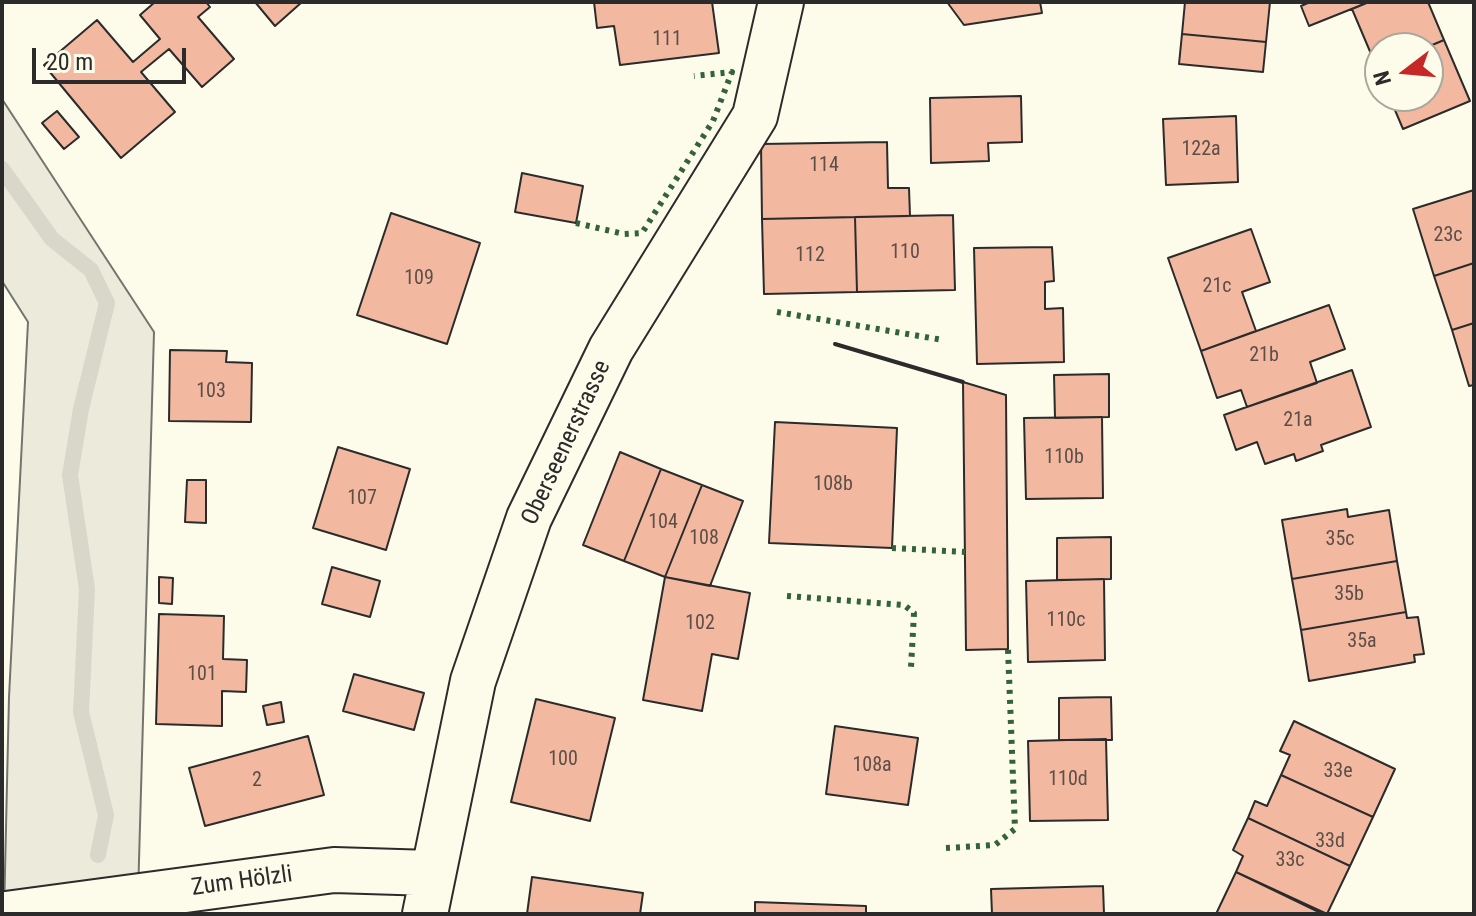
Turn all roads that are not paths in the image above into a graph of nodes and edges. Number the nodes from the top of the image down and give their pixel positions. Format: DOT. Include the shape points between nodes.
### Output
graph roads {
  1 [pos="781,2"];
  2 [pos="428,894"];
  3 [pos="6,914"];
  1 -- 2 [label="street, Oberseenerstrasse" via="755,116 611,349 529,518 473,681"];
  2 -- 3 [label="street, Zum Hölzli" via="334,870"];
}
